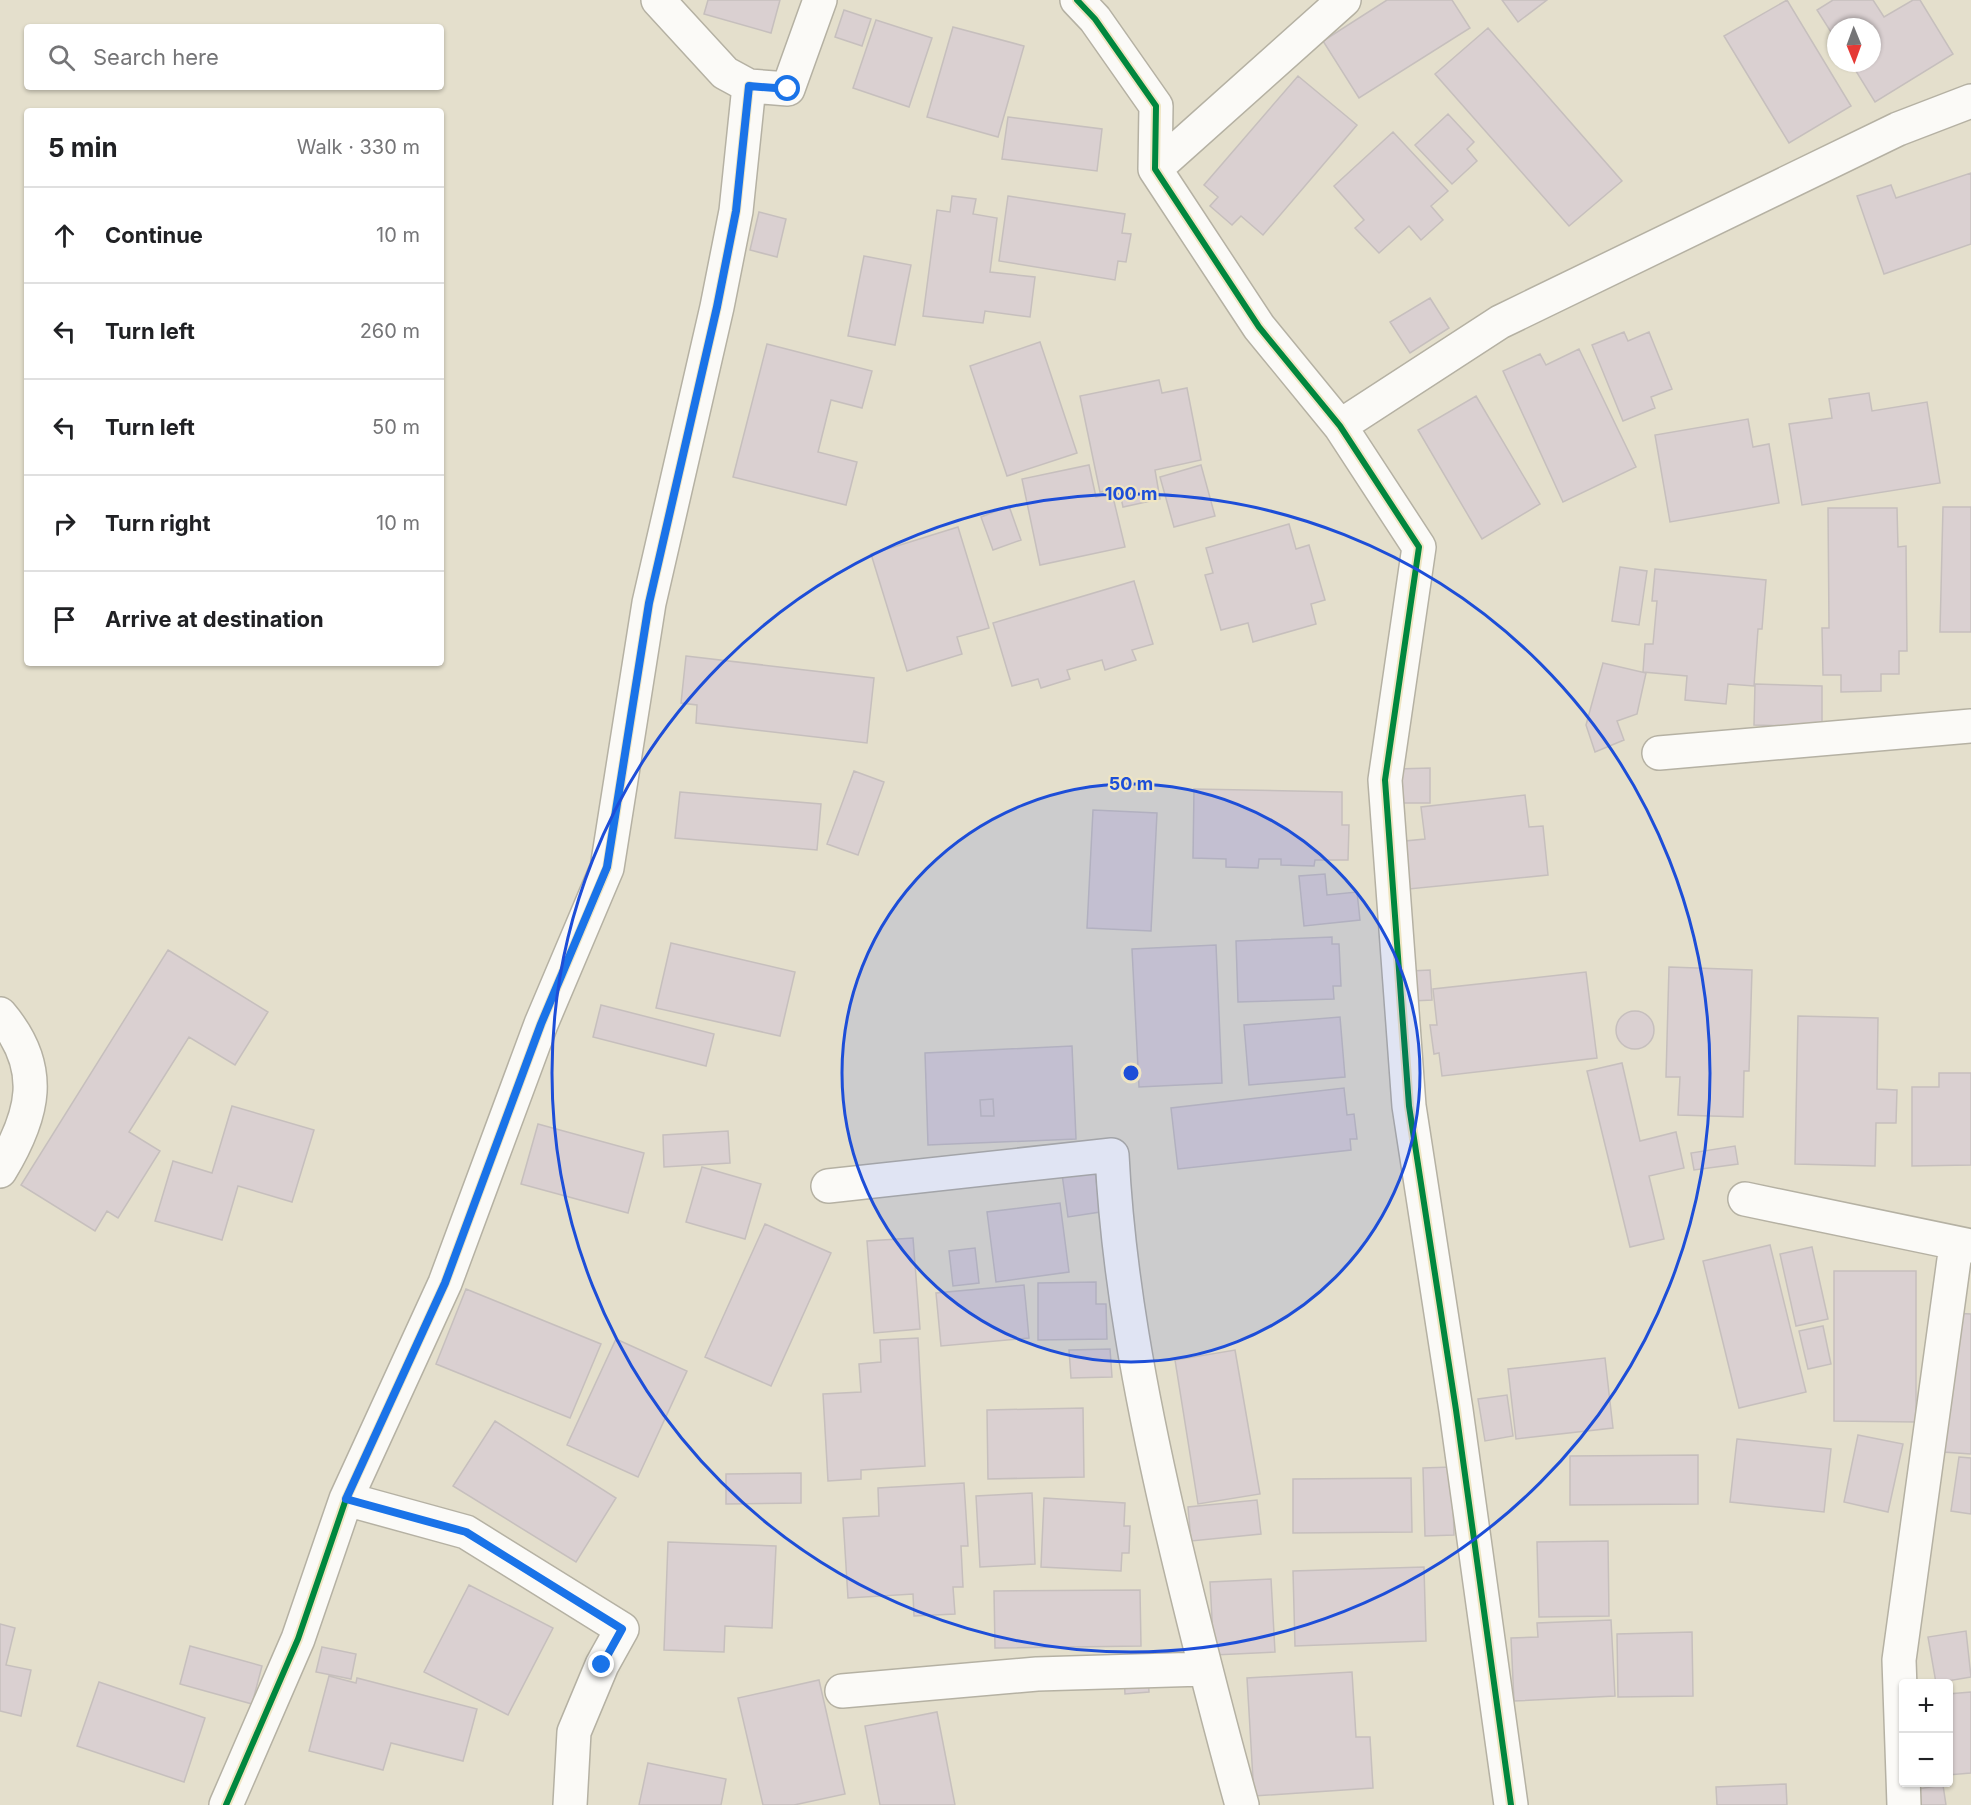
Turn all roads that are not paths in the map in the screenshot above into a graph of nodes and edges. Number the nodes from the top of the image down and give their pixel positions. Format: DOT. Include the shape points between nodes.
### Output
graph roads {
  1 [pos="658,0"];
  2 [pos="820,0"];
  3 [pos="1344,0"];
  4 [pos="1093,6"];
  5 [pos="749,86"];
  6 [pos="1971,101"];
  7 [pos="1155,169"];
  8 [pos="1340,426"];
  9 [pos="1971,726"];
  10 [pos="1659,753"];
  11 [pos="0,1014"];
  12 [pos="0,1171"];
  13 [pos="828,1186"];
  14 [pos="1745,1199"];
  15 [pos="1963,1246"];
  16 [pos="346,1499"];
  17 [pos="1204,1669"];
  18 [pos="842,1691"];
  19 [pos="226,1805"];
  20 [pos="570,1805"];
  21 [pos="1242,1805"];
  22 [pos="1511,1805"];
  23 [pos="1904,1805"];
  1 -- 5 [label="street" via="725,74"];
  2 -- 5 [label="street" via="788,89"];
  3 -- 7 [label="street"];
  4 -- 7 [label="street" via="1156,106"];
  5 -- 16 [label="street" via="736,211 649,603 607,867 541,1024 445,1283"];
  6 -- 8 [label="street" via="1898,129 1500,322"];
  7 -- 8 [label="street" via="1259,327"];
  8 -- 22 [label="street" via="1419,547 1385,780 1408,1106"];
  9 -- 10 [label="street"];
  11 -- 12 [label="street" via="17,1034 30,1070 28,1109 19,1140"];
  13 -- 17 [label="street" via="1112,1155 1115,1221 1145,1410"];
  14 -- 15 [label="street"];
  15 -- 23 [label="street" via="1899,1660"];
  16 -- 19 [label="street" via="298,1639"];
  16 -- 20 [label="street" via="466,1532 622,1629 574,1732"];
  17 -- 18 [label="street" via="1037,1674"];
  17 -- 21 [label="street"];
}
